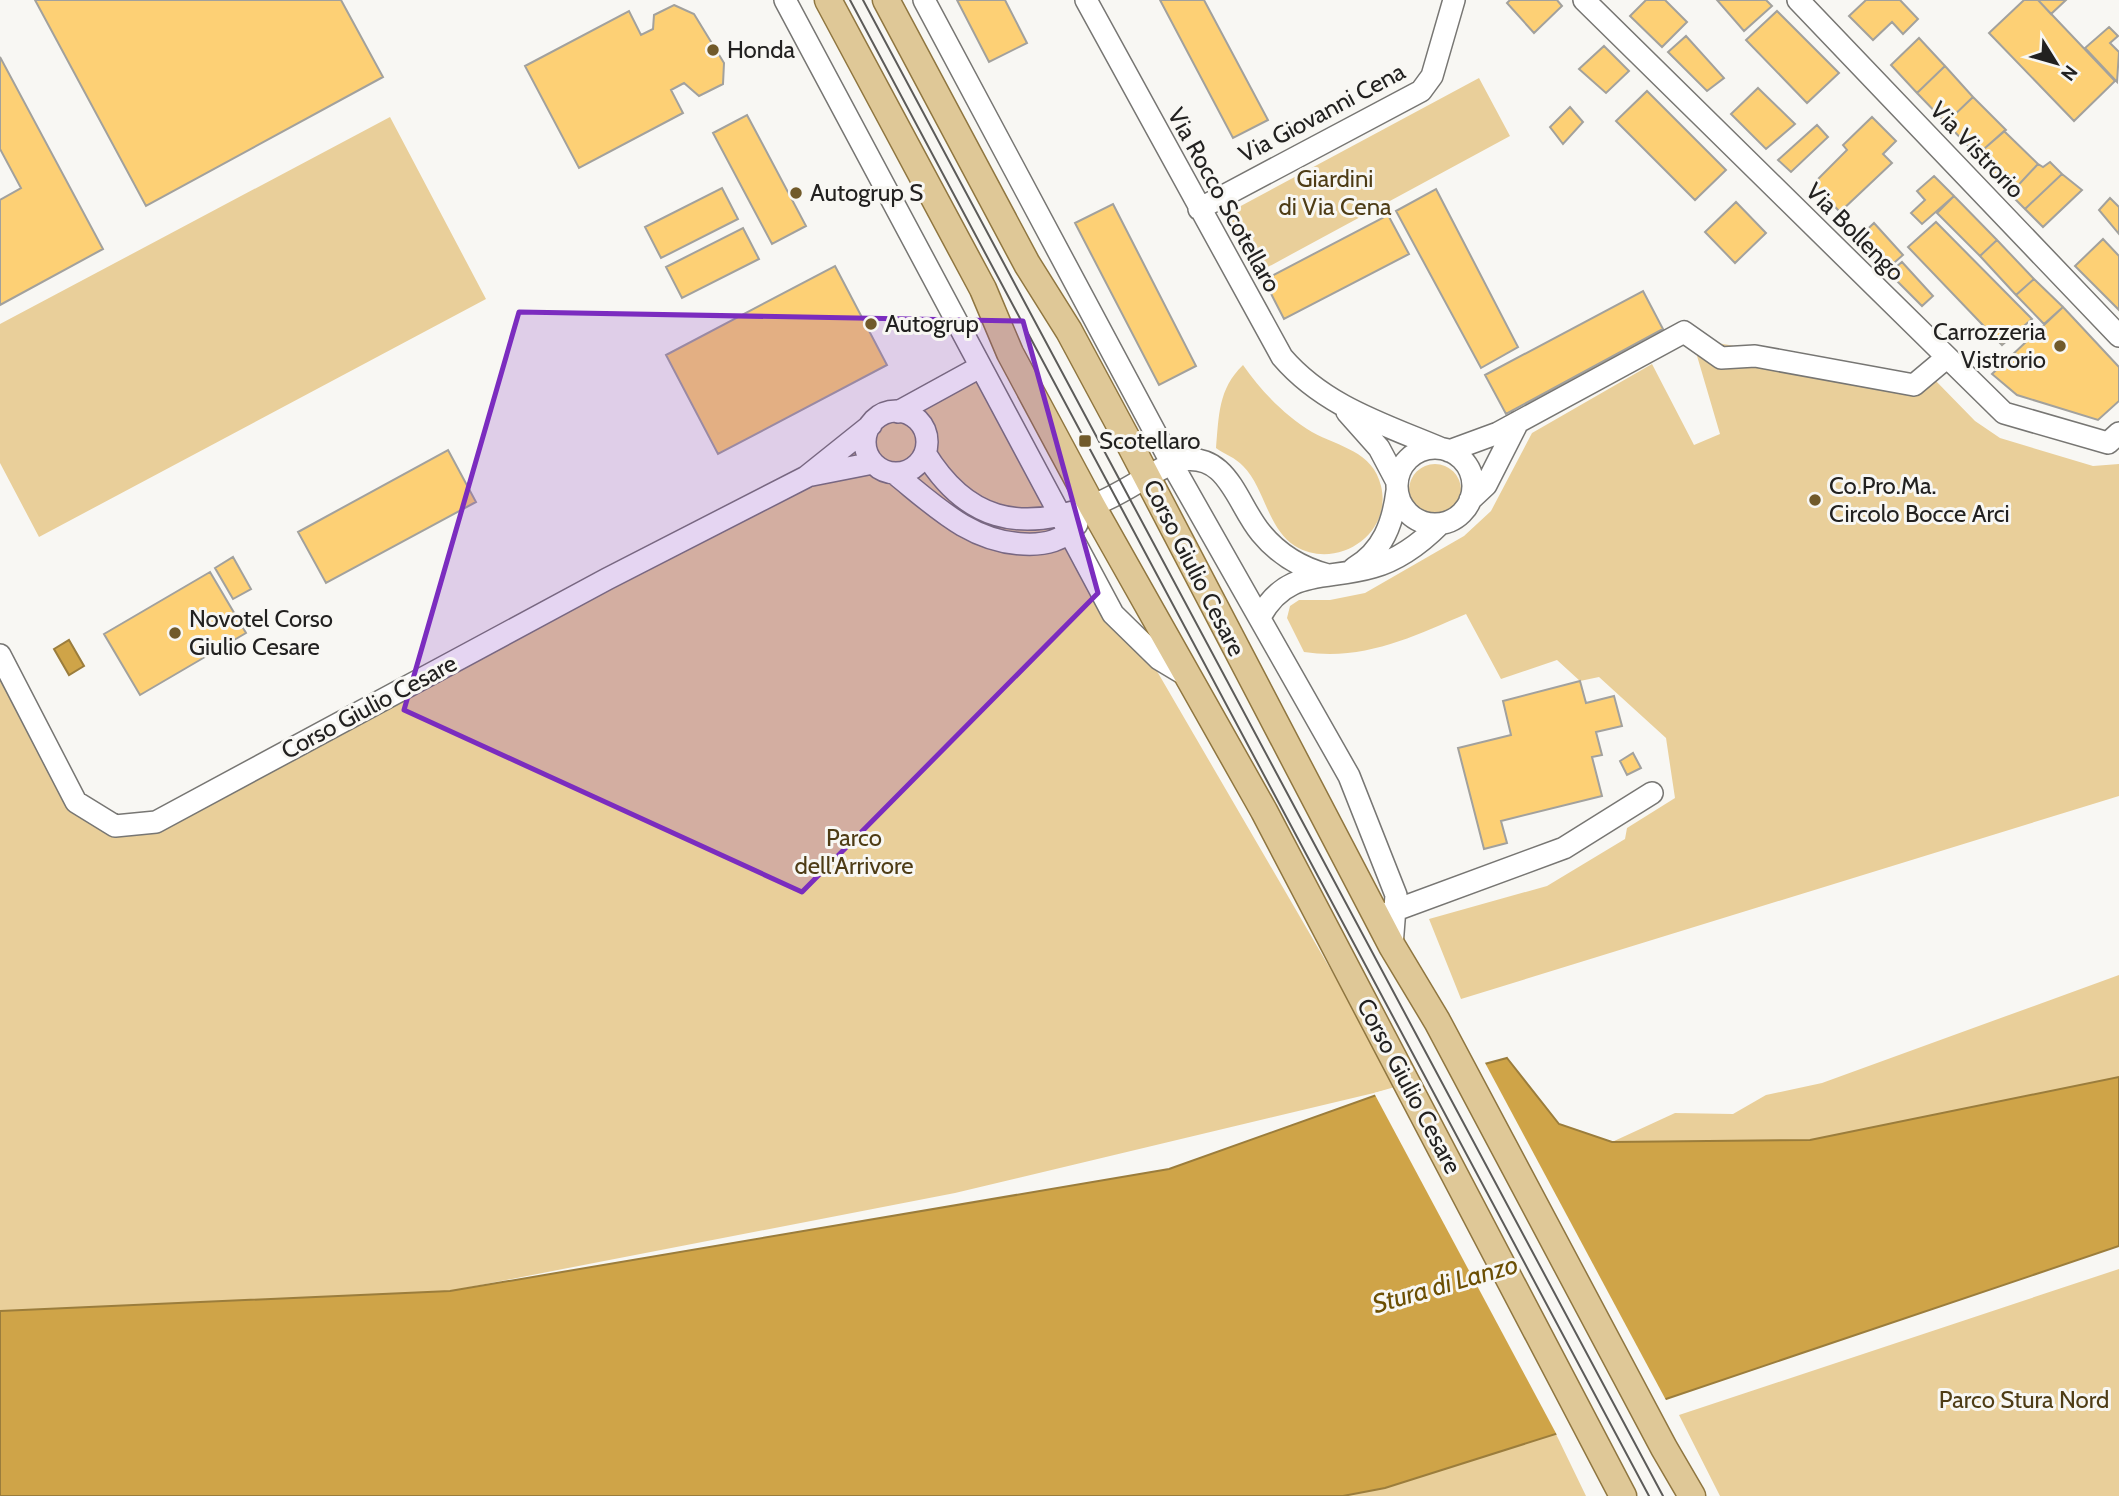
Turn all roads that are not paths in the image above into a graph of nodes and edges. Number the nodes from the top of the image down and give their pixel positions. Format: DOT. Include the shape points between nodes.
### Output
graph roads {
  1 [pos="785,0"];
  2 [pos="828,0"];
  3 [pos="886,0"];
  4 [pos="924,0"];
  5 [pos="1086,0"];
  6 [pos="1454,0"];
  7 [pos="1584,0"];
  8 [pos="1798,0"];
  9 [pos="1199,209"];
  10 [pos="2119,336"];
  11 [pos="1945,359"];
  12 [pos="981,367"];
  13 [pos="1341,406"];
  14 [pos="898,412"];
  15 [pos="1518,422"];
  16 [pos="871,425"];
  17 [pos="2119,433"];
  18 [pos="1444,450"];
  19 [pos="925,453"];
  20 [pos="873,463"];
  21 [pos="1172,464"];
  22 [pos="894,473"];
  23 [pos="806,477"];
  24 [pos="1147,477"];
  25 [pos="1397,486"];
  26 [pos="1470,500"];
  27 [pos="1091,506"];
  28 [pos="1058,514"];
  29 [pos="1440,524"];
  30 [pos="1069,534"];
  31 [pos="1350,571"];
  32 [pos="1328,575"];
  33 [pos="1260,617"];
  34 [pos="0,655"];
  35 [pos="1190,678"];
  36 [pos="1652,793"];
  37 [pos="1386,914"];
  38 [pos="1623,1496"];
  39 [pos="1692,1496"];
  1 -- 12 [label="street"];
  2 -- 27 [label="main road, Corso Giulio Cesare" via="983,289 1010,353"];
  3 -- 24 [label="main road, Corso Giulio Cesare"];
  4 -- 21 [label="street, Corso Giulio Cesare"];
  5 -- 9 [label="street, Via Rocco Scotellaro"];
  6 -- 9 [label="street, Via Giovanni Cena" via="1432,76 1421,91"];
  7 -- 11 [label="street, Via Bollengo"];
  8 -- 10 [label="street, Via Vistrorio"];
  9 -- 13 [label="street, Via Rocco Scotellaro" via="1282,357 1307,383"];
  11 -- 15 [label="street" via="1914,385 1755,356 1721,358 1684,332"];
  11 -- 17 [label="street, Via Bollengo" via="2004,413 2108,443"];
  12 -- 14 [label="street"];
  12 -- 28 [label="street"];
  13 -- 18 [label="street, Via Rocco Scotellaro"];
  13 -- 25 [label="street, Via Rocco Scotellaro" via="1373,440"];
  14 -- 16 [label="street" via="883,415"];
  14 -- 19 [label="street" via="919,422 926,436"];
  15 -- 18 [label="street" via="1481,441"];
  15 -- 26 [label="street" via="1486,485"];
  16 -- 20 [label="street" via="866,448"];
  16 -- 23 [label="street, Corso Giulio Cesare"];
  18 -- 25 [label="street" via="1430,449 1412,456"];
  18 -- 26 [label="street" via="1458,456 1470,471"];
  19 -- 22 [label="street" via="909,470"];
  19 -- 28 [label="street" via="940,477 995,515 1029,521"];
  20 -- 22 [label="street"];
  20 -- 23 [label="street, Corso Giulio Cesare"];
  21 -- 24 [label="street"];
  21 -- 32 [label="street" via="1191,460 1213,464 1231,482 1266,539 1306,569"];
  21 -- 33 [label="street, Corso Giulio Cesare"];
  22 -- 30 [label="street" via="960,526 986,538 1037,545"];
  23 -- 34 [label="street, Corso Giulio Cesare" via="156,822 115,827 76,802"];
  24 -- 27 [label="street"];
  24 -- 37 [label="main road, Corso Giulio Cesare"];
  25 -- 29 [label="street" via="1400,501 1412,516"];
  25 -- 31 [label="street" via="1385,537 1373,554"];
  26 -- 29 [label="street" via="1458,516"];
  27 -- 28 [label="street"];
  27 -- 30 [label="street"];
  27 -- 35 [label="main road, Corso Giulio Cesare"];
  28 -- 30 [label="street"];
  29 -- 31 [label="street" via="1407,551 1374,567"];
  30 -- 35 [label="street" via="1113,614 1159,659"];
  31 -- 32 [label="street"];
  32 -- 33 [label="street" via="1282,588"];
  33 -- 37 [label="street, Corso Giulio Cesare" via="1354,787 1396,895"];
  35 -- 38 [label="main road, Corso Giulio Cesare" via="1388,1044"];
  36 -- 37 [label="street" via="1564,848"];
  37 -- 39 [label="main road, Corso Giulio Cesare" via="1392,946 1437,1021"];
}
